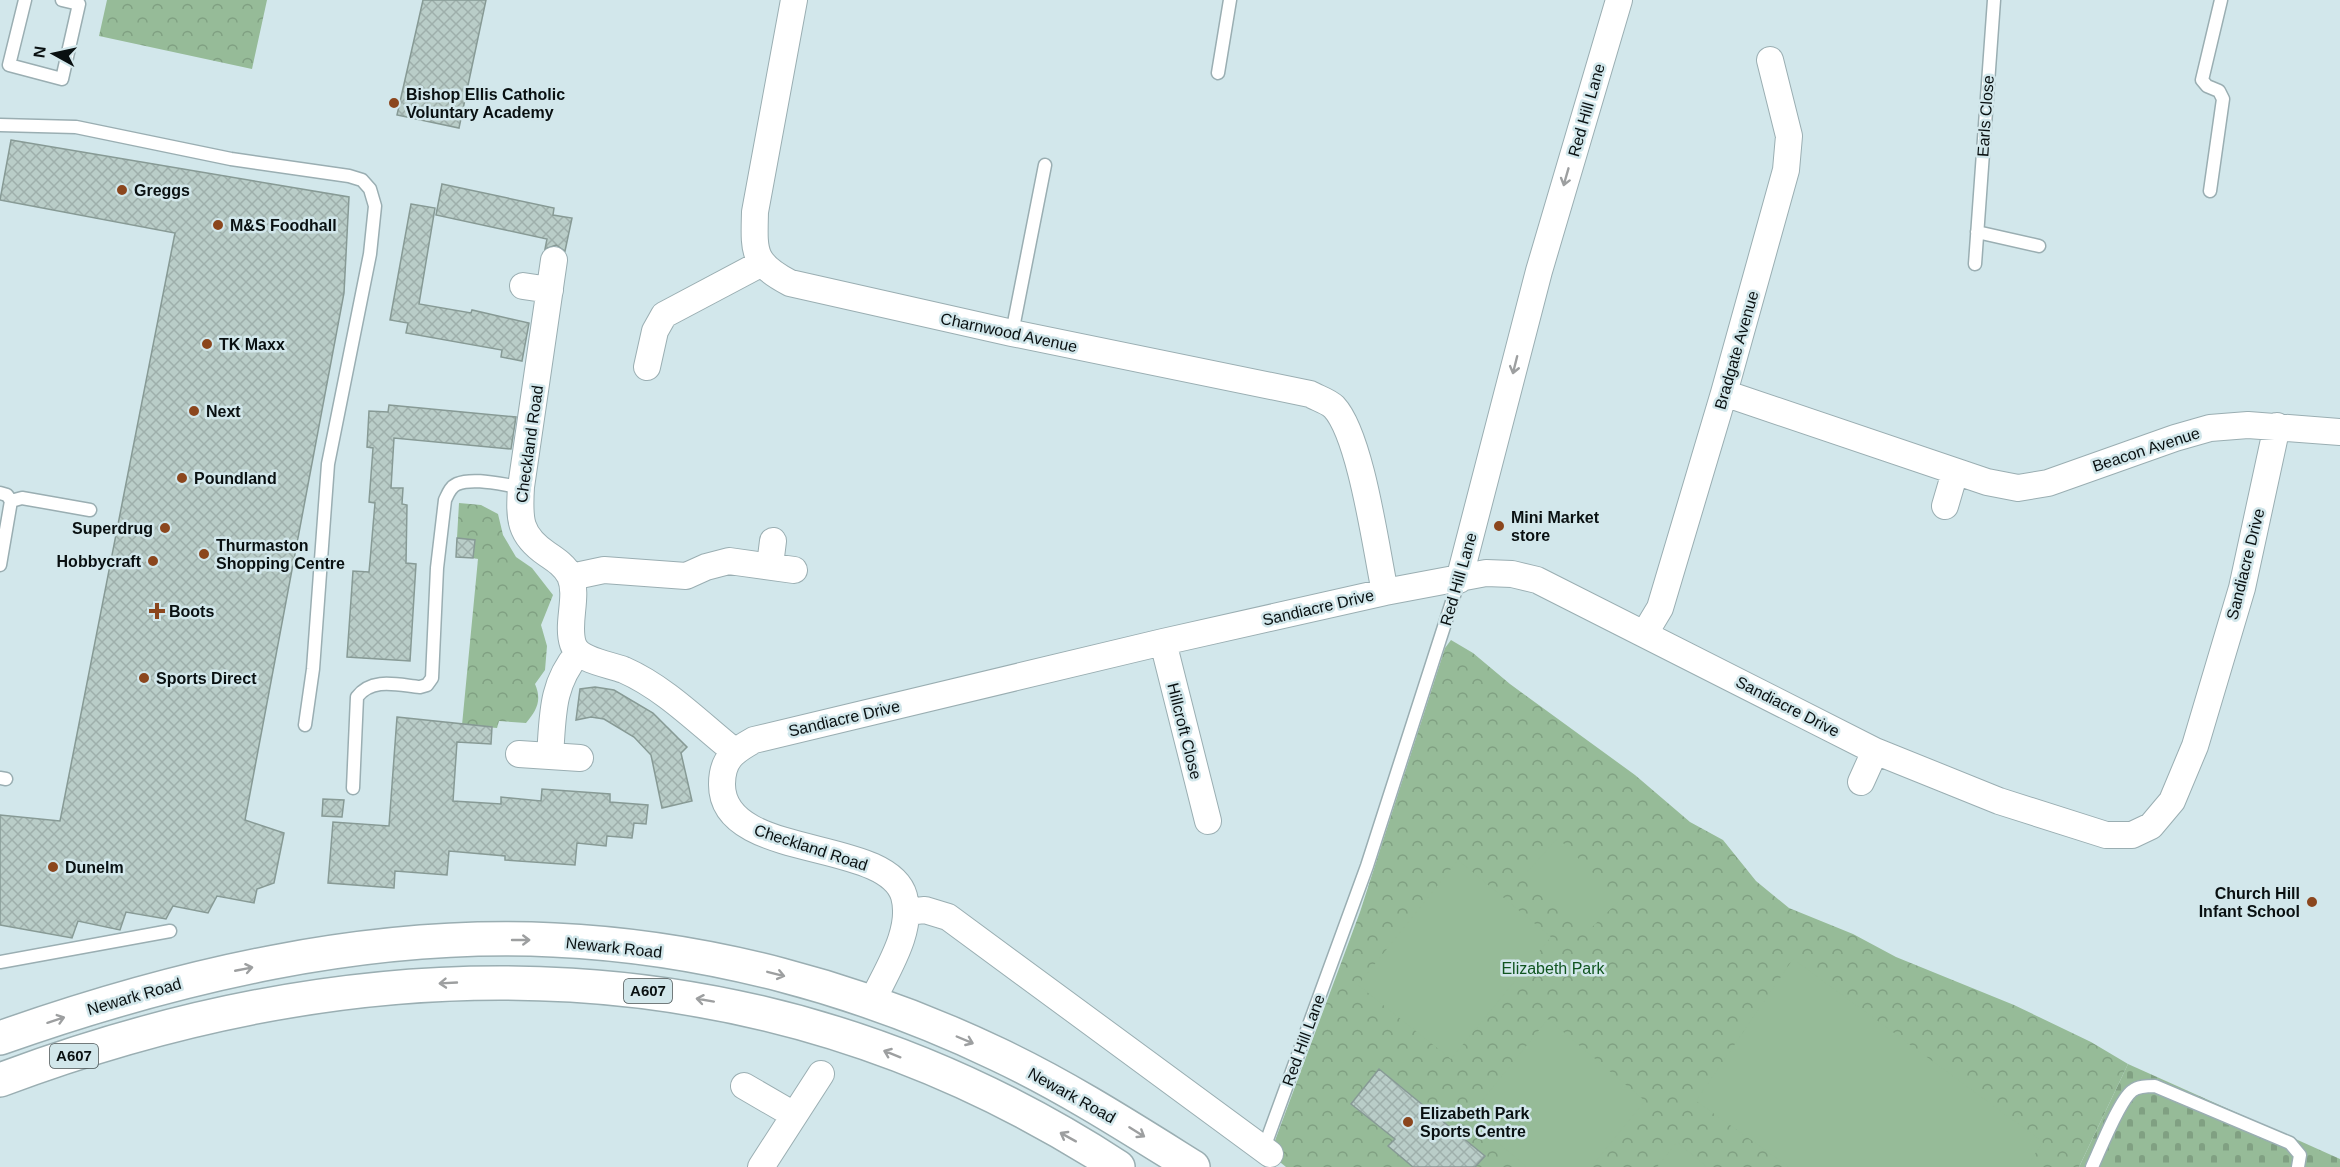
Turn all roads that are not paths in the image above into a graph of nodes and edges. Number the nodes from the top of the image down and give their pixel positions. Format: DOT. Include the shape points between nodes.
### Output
graph roads {
  1 [pos="25,0"];
  2 [pos="62,0"];
  3 [pos="794,0"];
  4 [pos="1230,0"];
  5 [pos="1619,0"];
  6 [pos="1994,0"];
  7 [pos="2221,0"];
  8 [pos="1770,60"];
  9 [pos="1218,72"];
  10 [pos="0,125"];
  11 [pos="1046,165"];
  12 [pos="2210,190"];
  13 [pos="1977,232"];
  14 [pos="2038,246"];
  15 [pos="554,260"];
  16 [pos="762,263"];
  17 [pos="1975,264"];
  18 [pos="523,286"];
  19 [pos="550,290"];
  20 [pos="1012,333"];
  21 [pos="647,367"];
  22 [pos="1725,393"];
  23 [pos="2277,426"];
  24 [pos="2340,432"];
  25 [pos="1955,472"];
  26 [pos="521,487"];
  27 [pos="0,493"];
  28 [pos="11,501"];
  29 [pos="1945,506"];
  30 [pos="90,510"];
  31 [pos="779,559"];
  32 [pos="0,565"];
  33 [pos="571,577"];
  34 [pos="1460,580"];
  35 [pos="1385,592"];
  36 [pos="1645,633"];
  37 [pos="1163,642"];
  38 [pos="578,653"];
  39 [pos="305,725"];
  40 [pos="1875,750"];
  41 [pos="734,751"];
  42 [pos="519,754"];
  43 [pos="550,756"];
  44 [pos="580,758"];
  45 [pos="1861,782"];
  46 [pos="353,788"];
  47 [pos="1208,821"];
  48 [pos="906,912"];
  49 [pos="170,931"];
  50 [pos="0,962"];
  51 [pos="872,1002"];
  52 [pos="0,1038"];
  53 [pos="821,1074"];
  54 [pos="0,1080"];
  55 [pos="744,1086"];
  56 [pos="794,1115"];
  57 [pos="1267,1151"];
  58 [pos="760,1167"];
  59 [pos="1118,1167"];
  60 [pos="1193,1167"];
  61 [pos="2092,1167"];
  62 [pos="2298,1167"];
  1 -- 2 [label="lane" via="9,65 63,79 79,4"];
  3 -- 16 [label="street" via="755,212 754,247"];
  4 -- 9 [label="lane"];
  5 -- 34 [label="street, Red Hill Lane, one-way" via="1539,271"];
  6 -- 13 [label="lane, Earls Close"];
  7 -- 12 [label="lane" via="2202,80 2219,91 2223,99"];
  8 -- 22 [label="street, Bradgate Avenue" via="1789,136 1789,152"];
  10 -- 39 [label="lane" via="76,128 231,159 349,176 362,180 370,189 375,206 370,254 328,464 313,669"];
  11 -- 20 [label="lane"];
  13 -- 14 [label="lane"];
  13 -- 17 [label="lane, Earls Close"];
  15 -- 19 [label="street, Checkland Road"];
  16 -- 20 [label="street, Charnwood Avenue" via="772,274 790,283"];
  16 -- 21 [label="street" via="664,315 655,331"];
  18 -- 19 [label="street"];
  19 -- 26 [label="street, Checkland Road"];
  20 -- 35 [label="street, Charnwood Avenue" via="1310,394 1333,405 1345,422 1355,450"];
  22 -- 25 [label="street, Beacon Avenue"];
  22 -- 36 [label="street, Bradgate Avenue" via="1660,608"];
  23 -- 24 [label="street, Beacon Avenue"];
  23 -- 25 [label="street, Beacon Avenue" via="2210,428 2048,483 2018,488"];
  23 -- 40 [label="street, Sandiacre Drive" via="2242,588 2195,746 2172,801 2151,825 2132,835 2106,835 2000,801"];
  25 -- 29 [label="street"];
  26 -- 33 [label="street, Checkland Road" via="519,511 528,539"];
  26 -- 46 [label="lane" via="471,482 456,484 449,490 437,568 432,678 420,687 375,683 357,697"];
  27 -- 28 [label="lane"];
  28 -- 30 [label="lane" via="22,498"];
  28 -- 32 [label="lane"];
  31 -- 33 [label="street" via="717,563 686,576 604,570"];
  33 -- 38 [label="street" via="571,628"];
  34 -- 35 [label="street, Sandiacre Drive"];
  34 -- 36 [label="street, Sandiacre Drive" via="1486,573 1537,580"];
  34 -- 57 [label="lane, Red Hill Lane" via="1367,866"];
  35 -- 37 [label="street, Sandiacre Drive"];
  36 -- 40 [label="street, Sandiacre Drive"];
  37 -- 41 [label="street, Sandiacre Drive" via="754,740"];
  37 -- 47 [label="street, Hillcroft Close"];
  38 -- 41 [label="street" via="625,671 663,692"];
  38 -- 43 [label="street" via="559,681"];
  40 -- 45 [label="street"];
  41 -- 48 [label="street, Checkland Road" via="723,766 722,786 728,808 738,821 758,831 877,868 903,894"];
  42 -- 43 [label="street"];
  43 -- 44 [label="street"];
  48 -- 51 [label="street" via="905,930"];
  48 -- 57 [label="street" via="925,910 948,917"];
  49 -- 50 [label="lane"];
  52 -- 51 [label="highway, Newark Road / A607, one-way" via="158,988 221,973 398,945 478,940 555,940 655,950 814,983"];
  51 -- 60 [label="highway, Newark Road / A607, one-way" via="997,1054 1109,1114"];
  53 -- 56 [label="street"];
  59 -- 54 [label="highway, A607, one-way" via="984,1091 856,1040 706,1000 553,982 478,981 311,996 196,1020"];
  55 -- 56 [label="street"];
  56 -- 58 [label="street"];
  61 -- 62 [label="lane" via="2132,1090 2155,1086 2290,1143 2300,1155"];
}
